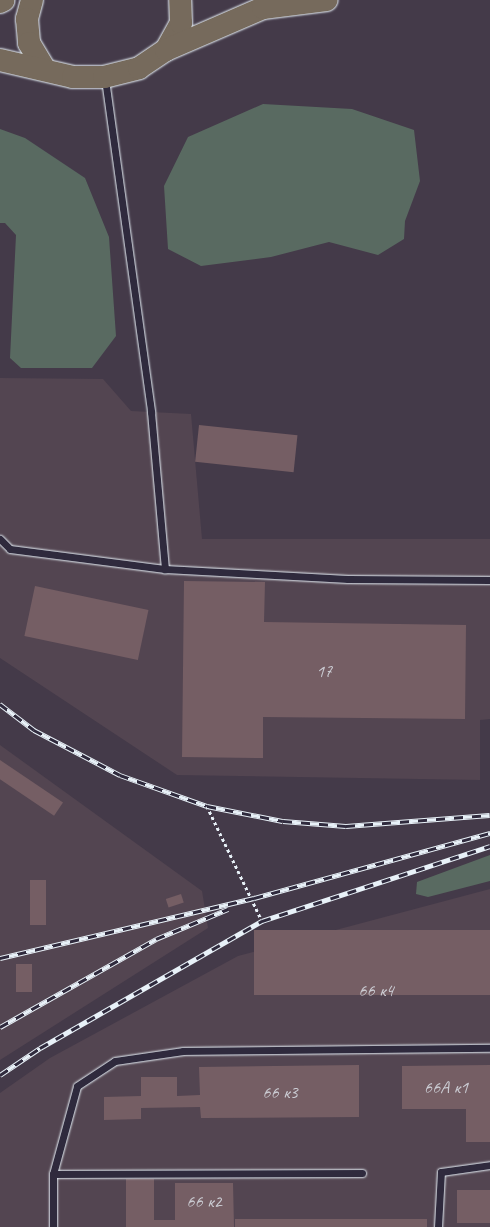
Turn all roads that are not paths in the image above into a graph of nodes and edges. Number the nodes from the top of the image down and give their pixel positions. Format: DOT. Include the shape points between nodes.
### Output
graph roads {
  1 [pos="4,0"];
  2 [pos="32,0"];
  3 [pos="180,0"];
  4 [pos="326,0"];
  5 [pos="0,2"];
  6 [pos="166,50"];
  7 [pos="0,60"];
  8 [pos="44,68"];
  9 [pos="104,77"];
  10 [pos="0,539"];
  11 [pos="165,569"];
  12 [pos="490,580"];
  13 [pos="490,1048"];
  14 [pos="490,1166"];
  15 [pos="362,1173"];
  16 [pos="53,1174"];
  17 [pos="53,1227"];
  18 [pos="438,1227"];
  1 -- 5 [label="main road"];
  2 -- 8 [label="main road" via="27,18 29,43"];
  3 -- 6 [label="main road" via="181,23"];
  4 -- 6 [label="main road" via="263,8"];
  6 -- 9 [label="main road" via="139,68"];
  7 -- 8 [label="main road"];
  8 -- 9 [label="main road" via="73,77"];
  9 -- 11 [label="lane" via="151,412"];
  10 -- 11 [label="lane" via="10,549"];
  11 -- 12 [label="lane" via="348,579"];
  13 -- 16 [label="lane" via="183,1051 115,1061 77,1086"];
  14 -- 18 [label="lane" via="441,1172"];
  15 -- 16 [label="lane"];
  16 -- 17 [label="lane"];
}
